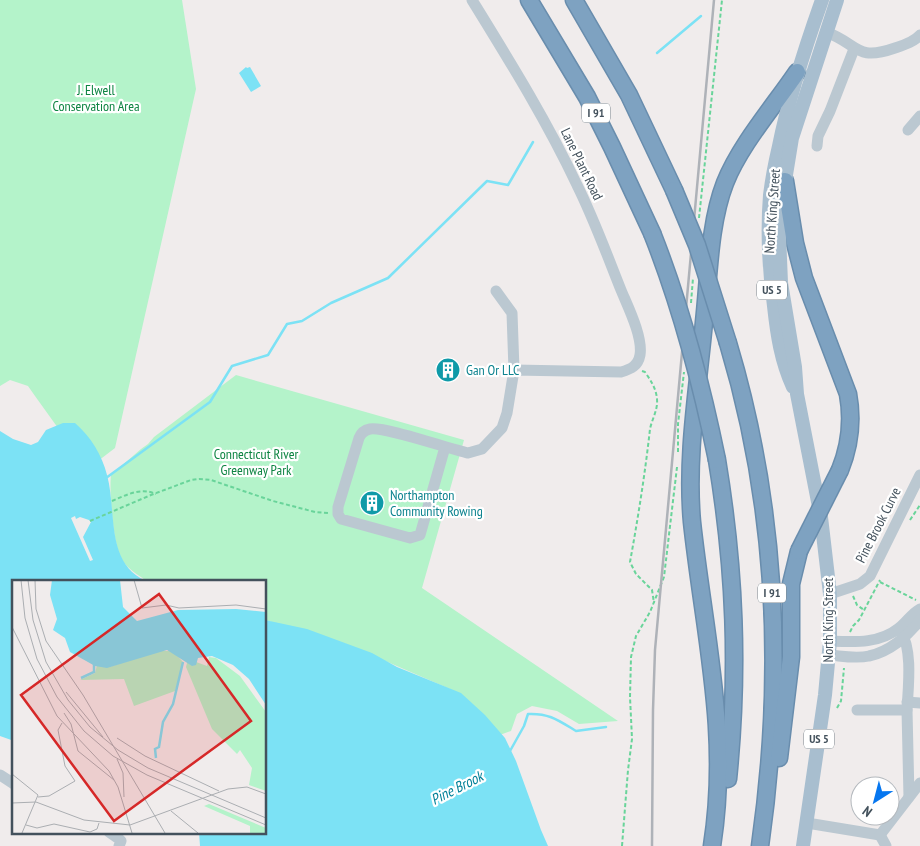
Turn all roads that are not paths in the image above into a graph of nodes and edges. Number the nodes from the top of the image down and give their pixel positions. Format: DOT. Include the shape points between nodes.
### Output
graph roads {
  1 [pos="472,0"];
  2 [pos="529,0"];
  3 [pos="574,0"];
  4 [pos="822,0"];
  5 [pos="837,0"];
  6 [pos="826,32"];
  7 [pos="920,35"];
  8 [pos="854,49"];
  9 [pos="798,72"];
  10 [pos="920,116"];
  11 [pos="908,130"];
  12 [pos="817,146"];
  13 [pos="785,181"];
  14 [pos="496,290"];
  15 [pos="514,370"];
  16 [pos="797,394"];
  17 [pos="445,448"];
  18 [pos="920,475"];
  19 [pos="830,594"];
  20 [pos="920,609"];
  21 [pos="920,620"];
  22 [pos="902,632"];
  23 [pos="830,641"];
  24 [pos="829,655"];
  25 [pos="920,703"];
  26 [pos="907,706"];
  27 [pos="856,710"];
  28 [pos="0,775"];
  29 [pos="12,783"];
  30 [pos="920,784"];
  31 [pos="909,798"];
  32 [pos="807,823"];
  33 [pos="112,834"];
  34 [pos="880,835"];
  35 [pos="119,846"];
  36 [pos="712,846"];
  37 [pos="720,846"];
  38 [pos="760,846"];
  39 [pos="804,846"];
  40 [pos="886,846"];
  1 -- 15 [label="street, Lane Plant Road" via="577,184 628,306 640,354 633,368 622,372"];
  2 -- 37 [label="highway, I 91, bridge" via="600,122 652,232 703,395 717,460 729,543 735,642 731,745"];
  3 -- 38 [label="highway, I 91, bridge" via="629,95 674,190 697,245 742,392 756,458 770,556 772,719"];
  4 -- 9 [label="main road, North King Street / US 5"];
  5 -- 6 [label="main road, North King Street / US 5"];
  6 -- 8 [label="street"];
  6 -- 13 [label="main road, North King Street / US 5" via="792,138"];
  7 -- 8 [label="street" via="884,52 871,54"];
  8 -- 12 [label="street" via="818,136"];
  9 -- 16 [label="main road, North King Street / US 5" via="774,170 768,237 776,328 785,369"];
  9 -- 36 [label="highway" via="746,145 725,183 718,205 712,248 691,456 695,540 717,716 718,785"];
  10 -- 11 [label="street"];
  13 -- 16 [label="main road, North King Street / US 5" via="779,265 796,367"];
  13 -- 38 [label="highway, bridge" via="804,278 848,394 850,432 840,470 799,552 791,584 791,657 782,737"];
  14 -- 15 [label="street" via="512,313"];
  15 -- 17 [label="street" via="502,428 475,452"];
  16 -- 19 [label="main road, North King Street / US 5" via="821,518"];
  17 -- 17 [label="street" via="386,430 371,428 364,431 338,507 341,519 410,538 420,535"];
  18 -- 19 [label="street, Pine Brook Curve" via="872,571 860,584"];
  19 -- 23 [label="main road, North King Street / US 5"];
  20 -- 22 [label="street" via="914,612"];
  21 -- 22 [label="street"];
  22 -- 23 [label="street" via="865,642"];
  22 -- 24 [label="street" via="883,651 870,656"];
  22 -- 26 [label="street" via="908,658"];
  23 -- 24 [label="main road, North King Street / US 5"];
  24 -- 32 [label="main road, North King Street / US 5"];
  25 -- 26 [label="street"];
  26 -- 27 [label="street"];
  26 -- 31 [label="street"];
  28 -- 29 [label="street"];
  30 -- 31 [label="street"];
  31 -- 34 [label="street"];
  32 -- 34 [label="street"];
  32 -- 39 [label="main road, North King Street / US 5"];
  33 -- 35 [label="street" via="120,839"];
  34 -- 40 [label="street"];
}
